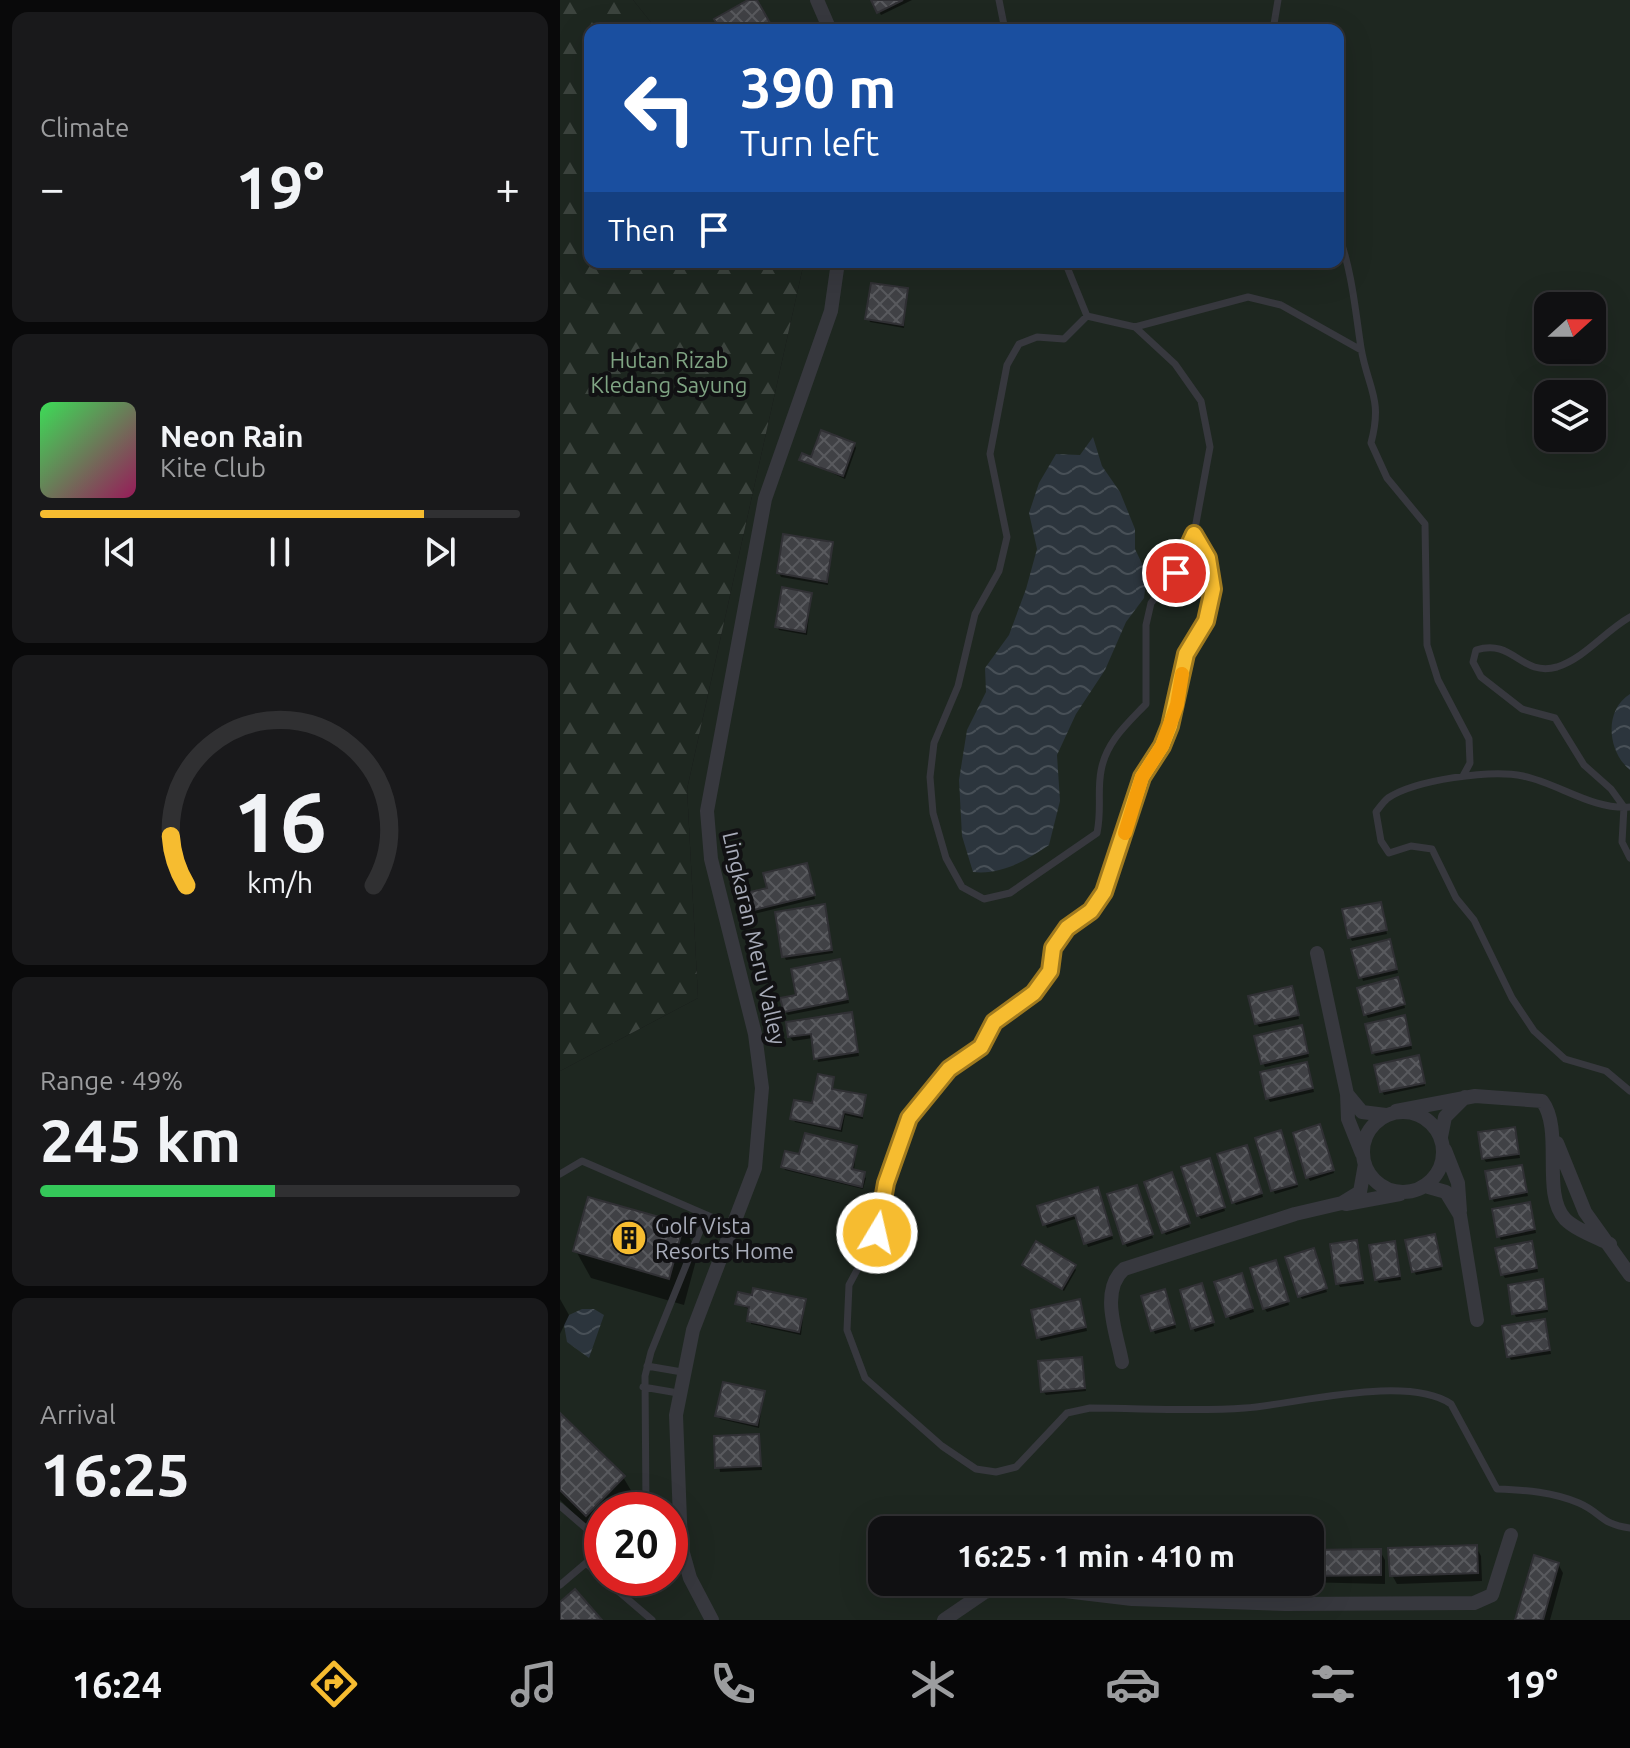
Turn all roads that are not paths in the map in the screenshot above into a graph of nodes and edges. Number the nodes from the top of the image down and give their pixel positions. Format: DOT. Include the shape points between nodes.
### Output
graph roads {
  1 [pos="817,0"];
  2 [pos="999,0"];
  3 [pos="1278,0"];
  4 [pos="827,24"];
  5 [pos="1004,24"];
  6 [pos="1274,24"];
  7 [pos="1344,253"];
  8 [pos="837,268"];
  9 [pos="1067,268"];
  10 [pos="1087,316"];
  11 [pos="1135,327"];
  12 [pos="1361,350"];
  13 [pos="1194,534"];
  14 [pos="1630,617"];
  15 [pos="1463,776"];
  16 [pos="1627,807"];
  17 [pos="1630,858"];
  18 [pos="1317,953"];
  19 [pos="1630,1091"];
  20 [pos="1347,1094"];
  21 [pos="1466,1097"];
  22 [pos="1391,1113"];
  23 [pos="1550,1124"];
  24 [pos="1442,1141"];
  25 [pos="1364,1160"];
  26 [pos="560,1174"];
  27 [pos="1425,1186"];
  28 [pos="1406,1192"];
  29 [pos="1342,1203"];
  30 [pos="1460,1215"];
  31 [pos="706,1216"];
  32 [pos="734,1227"];
  33 [pos="1610,1244"];
  34 [pos="1630,1275"];
  35 [pos="1477,1320"];
  36 [pos="1122,1362"];
  37 [pos="647,1366"];
  38 [pos="682,1372"];
  39 [pos="643,1387"];
  40 [pos="678,1393"];
  41 [pos="646,1492"];
  42 [pos="560,1506"];
  43 [pos="584,1527"];
  44 [pos="1630,1528"];
  45 [pos="1511,1535"];
  46 [pos="584,1565"];
  47 [pos="560,1585"];
  48 [pos="625,1596"];
  49 [pos="652,1620"];
  50 [pos="712,1620"];
  51 [pos="944,1620"];
  1 -- 4 [label="street"];
  2 -- 5 [label="lane"];
  3 -- 6 [label="lane"];
  7 -- 12 [label="lane" via="1356,294"];
  8 -- 32 [label="street, Lingkaran Meru Valley" via="831,311 765,499 708,799 711,859 755,1034 762,1088 755,1168"];
  9 -- 10 [label="lane"];
  10 -- 11 [label="lane"];
  10 -- 13 [label="lane" via="1064,339 1037,337 1019,344 1007,365 990,454 1007,537 999,571 975,614 958,686 934,743 930,777 941,843 962,887 984,899 1010,893 1097,833 1100,772 1109,744 1146,704 1144,654 1151,603 1176,573"];
  11 -- 12 [label="lane" via="1248,297 1281,305"];
  11 -- 13 [label="lane" via="1175,364 1201,401 1210,447"];
  12 -- 15 [label="lane" via="1378,416 1371,443 1387,478 1425,524 1427,645 1438,680 1469,739 1470,763"];
  13 -- 44 [label="lane" via="1208,558 1213,589 1206,621 1186,654 1177,705 1162,746 1142,777 1104,892 1053,948 1050,971 1034,993 994,1022 981,1047 949,1069 909,1118 880,1206 877,1233 849,1285 847,1330 865,1378 942,1446 976,1469 996,1472 1016,1467 1067,1413 1090,1408 1245,1408 1388,1391 1438,1395 1451,1404 1497,1489 1538,1490 1582,1504 1608,1525"];
  14 -- 16 [label="lane" via="1556,667 1535,669 1506,648 1491,645 1476,650 1473,662 1481,677 1522,709 1555,718 1584,765"];
  15 -- 16 [label="lane" via="1521,775"];
  15 -- 19 [label="lane" via="1388,798 1376,812 1381,841 1389,853 1411,846 1432,849 1534,1031 1565,1059 1606,1071"];
  16 -- 17 [label="lane" via="1622,842"];
  18 -- 20 [label="street"];
  20 -- 22 [label="street" via="1362,1112"];
  20 -- 25 [label="street" via="1348,1119"];
  21 -- 22 [label="street"];
  21 -- 23 [label="street" via="1539,1099"];
  21 -- 24 [label="street" via="1445,1117"];
  22 -- 24 [label="street" via="1428,1119"];
  22 -- 25 [label="street" via="1365,1136"];
  23 -- 33 [label="street" via="1576,1195"];
  23 -- 33 [label="street" via="1562,1214"];
  24 -- 27 [label="street" via="1440,1169"];
  24 -- 30 [label="street" via="1458,1183"];
  25 -- 28 [label="street" via="1376,1182"];
  25 -- 29 [label="street" via="1360,1192"];
  26 -- 31 [label="lane" via="582,1161"];
  27 -- 28 [label="street"];
  27 -- 30 [label="street" via="1446,1192"];
  28 -- 29 [label="street"];
  29 -- 36 [label="street" via="1124,1269 1111,1289"];
  30 -- 35 [label="street"];
  31 -- 32 [label="lane"];
  31 -- 37 [label="lane"];
  32 -- 38 [label="street, Lingkaran Meru Valley"];
  33 -- 34 [label="street"];
  37 -- 38 [label="lane"];
  37 -- 39 [label="lane"];
  38 -- 40 [label="street, Lingkaran Meru Valley"];
  39 -- 40 [label="lane"];
  39 -- 41 [label="lane"];
  40 -- 50 [label="street, Lingkaran Meru Valley" via="681,1546 690,1578"];
  42 -- 43 [label="lane"];
  45 -- 51 [label="street" via="1492,1595 1474,1603 1132,1599 1015,1585 985,1592"];
  46 -- 47 [label="lane"];
  48 -- 49 [label="lane"];
}
